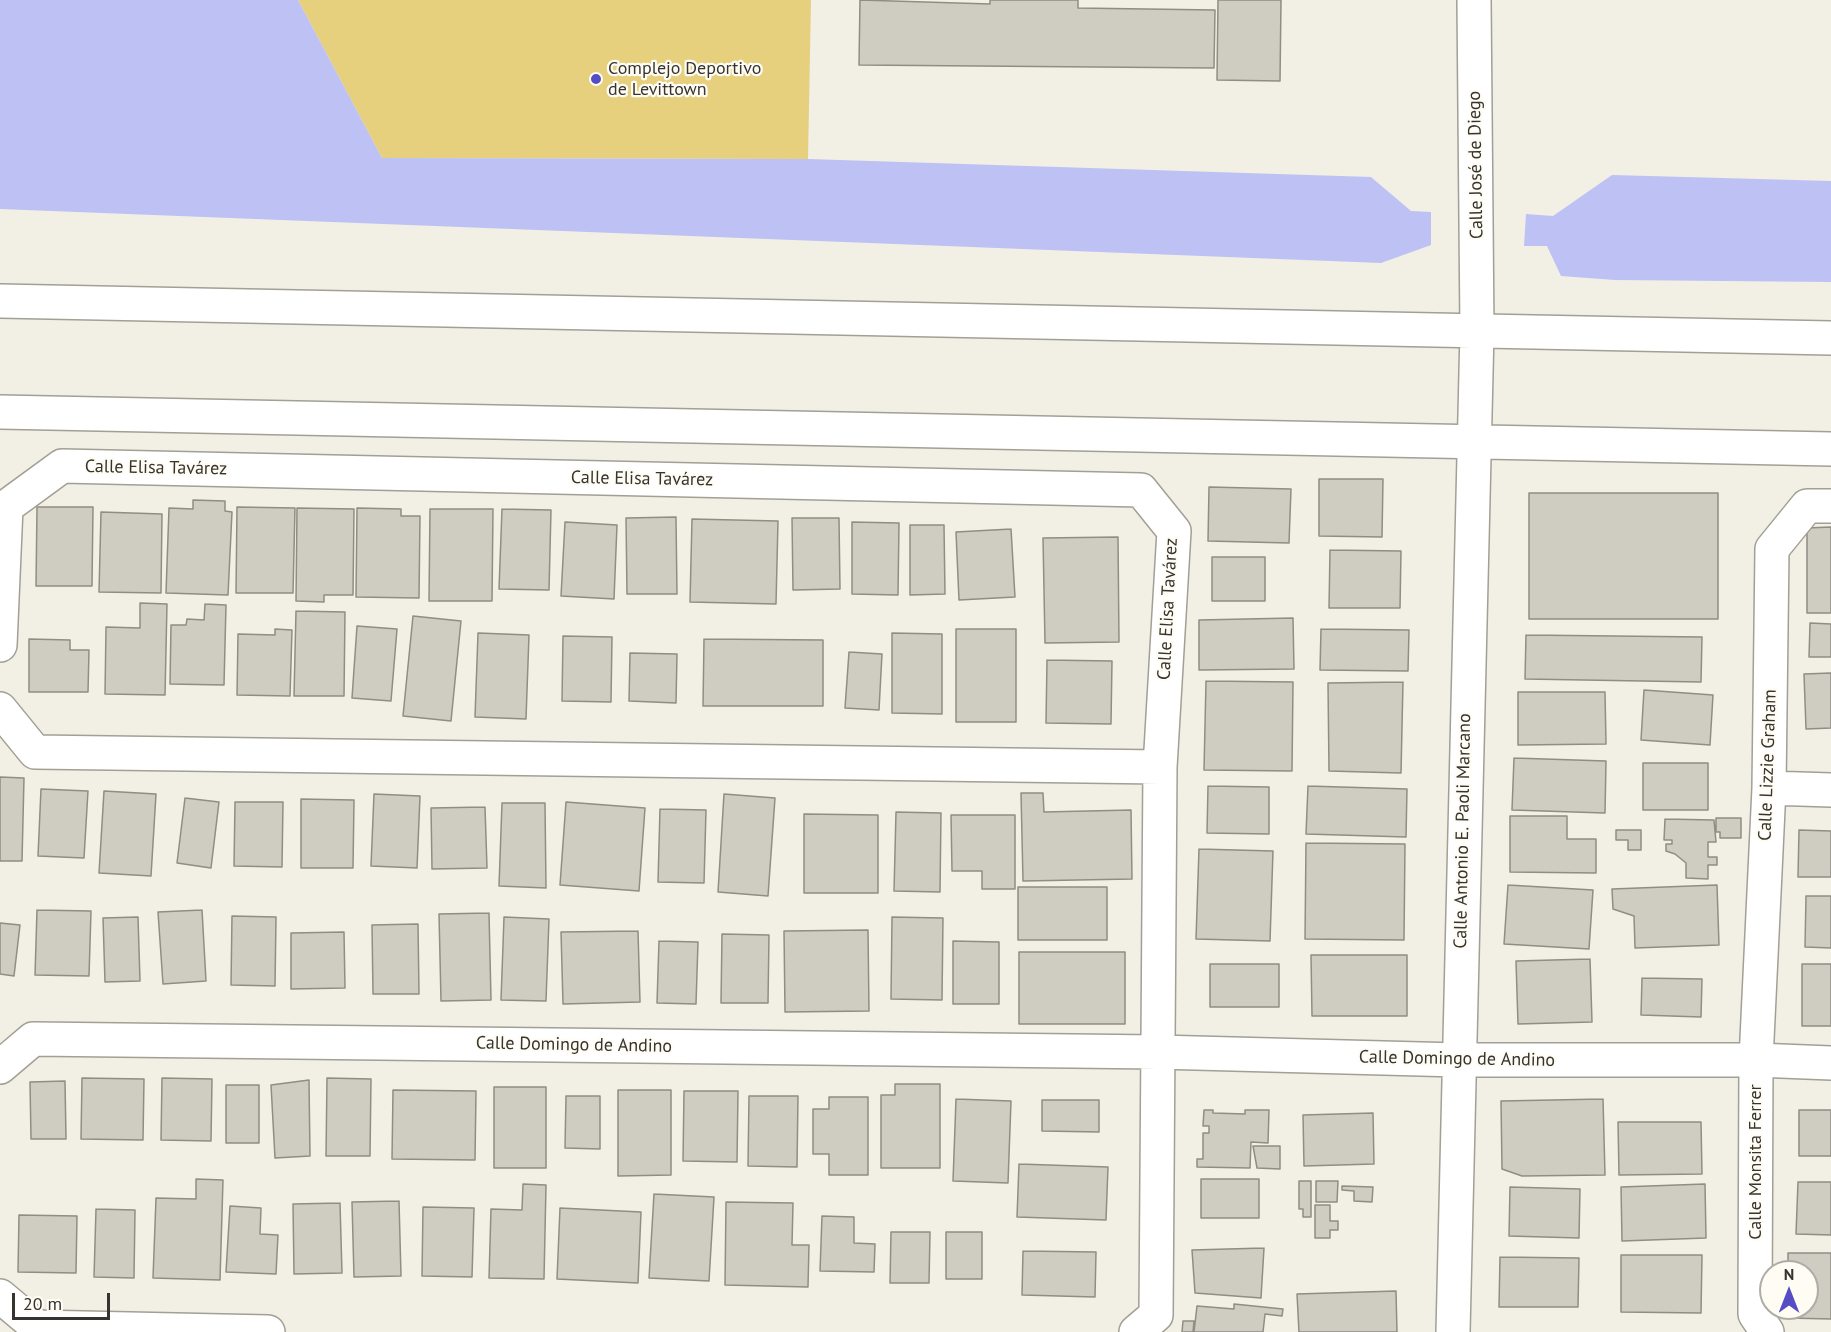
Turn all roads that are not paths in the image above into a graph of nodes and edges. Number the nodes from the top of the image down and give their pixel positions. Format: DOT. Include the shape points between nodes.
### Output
graph roads {
  1 [pos="1474,0"];
  2 [pos="0,302"];
  3 [pos="1477,331"];
  4 [pos="1831,338"];
  5 [pos="0,412"];
  6 [pos="1473,442"];
  7 [pos="1831,449"];
  8 [pos="1831,507"];
  9 [pos="0,645"];
  10 [pos="0,708"];
  11 [pos="1160,767"];
  12 [pos="1769,788"];
  13 [pos="1831,790"];
  14 [pos="1158,1052"];
  15 [pos="1458,1060"];
  16 [pos="1756,1060"];
  17 [pos="1831,1063"];
  18 [pos="0,1067"];
  19 [pos="0,1296"];
  20 [pos="268,1332"];
  21 [pos="1136,1332"];
  22 [pos="1453,1332"];
  23 [pos="1767,1332"];
  1 -- 3 [label="street, Calle José de Diego"];
  2 -- 3 [label="street"];
  3 -- 4 [label="street"];
  3 -- 6 [label="street, Calle Antonio E. Paoli Marcano"];
  5 -- 6 [label="street"];
  6 -- 7 [label="street"];
  6 -- 15 [label="street, Calle Antonio E. Paoli Marcano"];
  8 -- 12 [label="street, Calle Lizzie Graham" via="1807,506 1772,549"];
  9 -- 11 [label="street, Calle Elisa Tavárez" via="6,507 62,466 1141,490 1174,531"];
  10 -- 11 [label="street" via="34,752"];
  11 -- 14 [label="street, Calle Elisa Tavárez"];
  12 -- 13 [label="street"];
  12 -- 16 [label="street, Calle Lizzie Graham"];
  14 -- 15 [label="street, Calle Domingo de Andino"];
  14 -- 18 [label="street, Calle Domingo de Andino" via="33,1039"];
  14 -- 21 [label="street" via="1156,1315"];
  15 -- 16 [label="street, Calle Domingo de Andino"];
  15 -- 22 [label="street, Calle Antonio E. Paoli Marcano"];
  16 -- 17 [label="street, Calle Domingo de Andino"];
  16 -- 23 [label="street, Calle Monsita Ferrer" via="1755,1314"];
  19 -- 20 [label="street" via="37,1327"];
}
